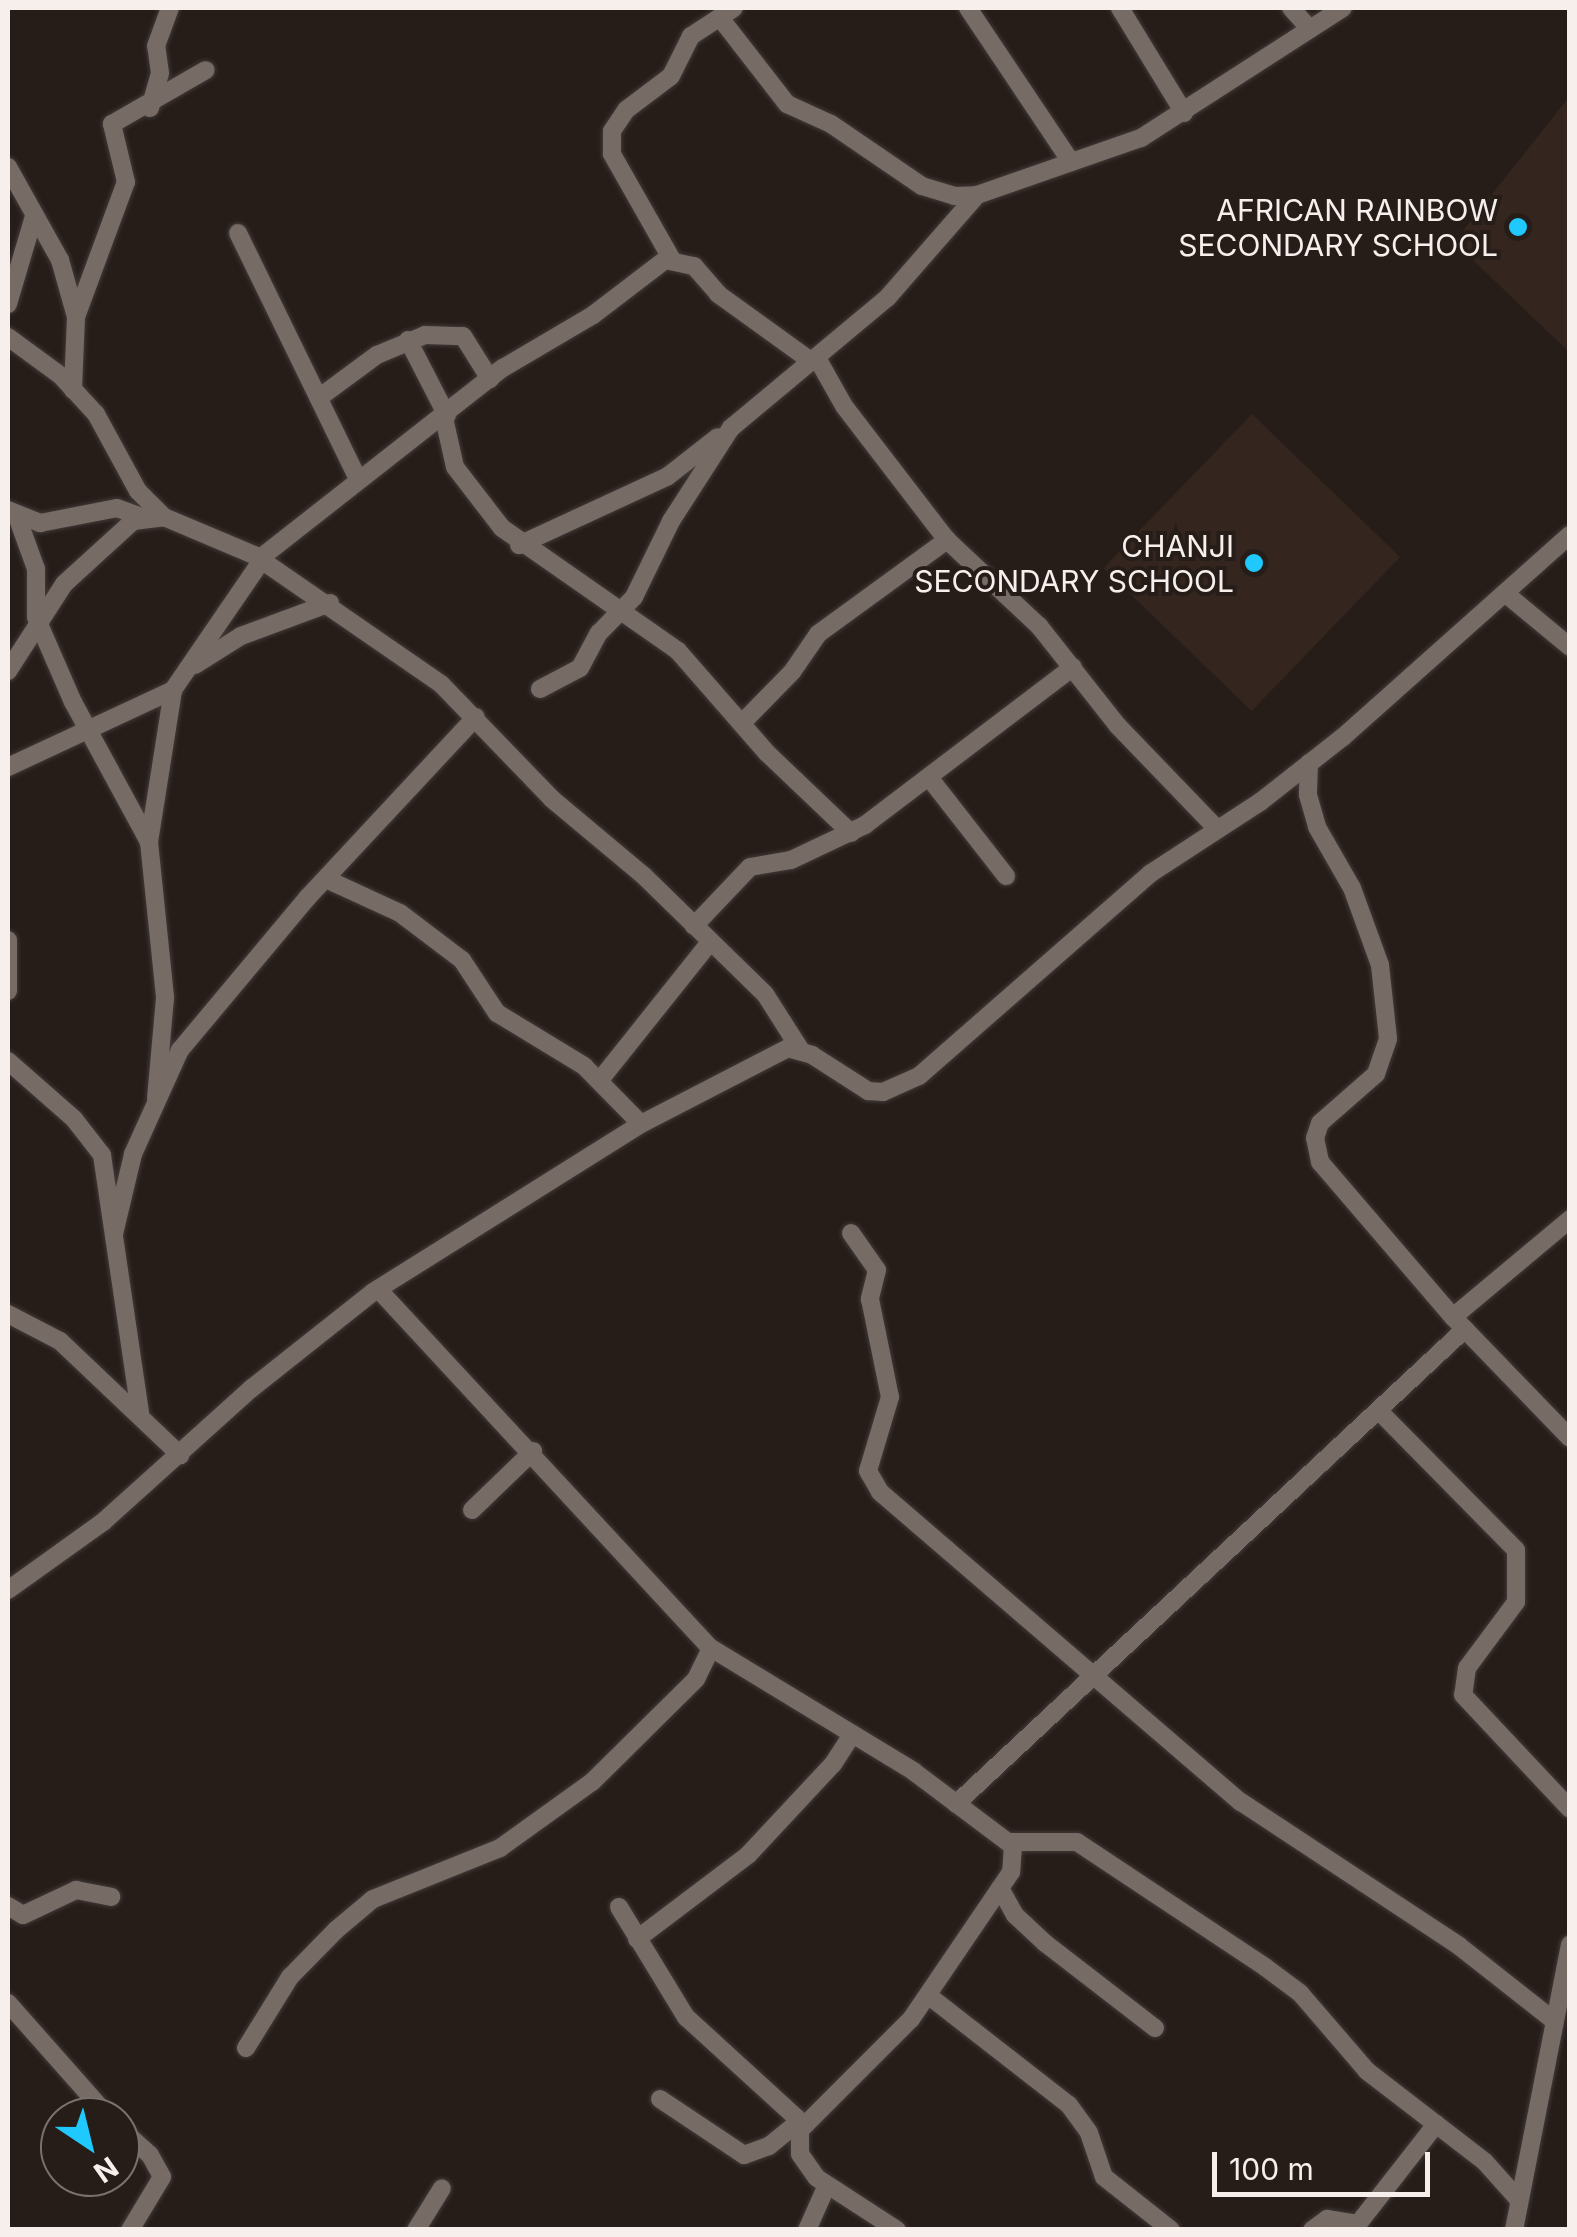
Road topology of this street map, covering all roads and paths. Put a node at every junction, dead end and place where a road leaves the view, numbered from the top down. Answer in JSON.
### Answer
{"nodes":[{"id":1,"x":170,"y":8,"type":"edge"},
{"id":2,"x":968,"y":8,"type":"edge"},
{"id":3,"x":1120,"y":8,"type":"edge"},
{"id":4,"x":1291,"y":8,"type":"edge"},
{"id":5,"x":1343,"y":8,"type":"edge"},
{"id":6,"x":728,"y":13,"type":"edge"},
{"id":7,"x":1310,"y":29,"type":"junction"},
{"id":8,"x":206,"y":70,"type":"dead end"},
{"id":9,"x":150,"y":108,"type":"junction"},
{"id":10,"x":1184,"y":114,"type":"junction"},
{"id":11,"x":1069,"y":159,"type":"junction"},
{"id":12,"x":8,"y":167,"type":"edge"},
{"id":13,"x":12,"y":190,"type":"edge"},
{"id":14,"x":977,"y":195,"type":"junction"},
{"id":15,"x":34,"y":216,"type":"junction"},
{"id":16,"x":238,"y":233,"type":"dead end"},
{"id":17,"x":670,"y":258,"type":"junction"},
{"id":18,"x":8,"y":304,"type":"edge"},
{"id":19,"x":76,"y":317,"type":"junction"},
{"id":20,"x":8,"y":337,"type":"edge"},
{"id":21,"x":408,"y":340,"type":"junction"},
{"id":22,"x":814,"y":360,"type":"junction"},
{"id":23,"x":490,"y":379,"type":"junction"},
{"id":24,"x":74,"y":390,"type":"junction"},
{"id":25,"x":320,"y":398,"type":"junction"},
{"id":26,"x":446,"y":417,"type":"junction"},
{"id":27,"x":730,"y":428,"type":"junction"},
{"id":28,"x":358,"y":479,"type":"junction"},
{"id":29,"x":164,"y":517,"type":"junction"},
{"id":30,"x":144,"y":518,"type":"junction"},
{"id":31,"x":14,"y":520,"type":"edge"},
{"id":32,"x":1570,"y":535,"type":"edge"},
{"id":33,"x":947,"y":540,"type":"junction"},
{"id":34,"x":520,"y":544,"type":"junction"},
{"id":35,"x":261,"y":560,"type":"junction"},
{"id":36,"x":1506,"y":594,"type":"junction"},
{"id":37,"x":330,"y":604,"type":"junction"},
{"id":38,"x":621,"y":610,"type":"junction"},
{"id":39,"x":36,"y":617,"type":"junction"},
{"id":40,"x":1570,"y":646,"type":"edge"},
{"id":41,"x":195,"y":666,"type":"junction"},
{"id":42,"x":1073,"y":666,"type":"junction"},
{"id":43,"x":8,"y":671,"type":"edge"},
{"id":44,"x":540,"y":689,"type":"dead end"},
{"id":45,"x":173,"y":690,"type":"junction"},
{"id":46,"x":476,"y":717,"type":"junction"},
{"id":47,"x":742,"y":723,"type":"junction"},
{"id":48,"x":90,"y":734,"type":"junction"},
{"id":49,"x":1309,"y":763,"type":"junction"},
{"id":50,"x":8,"y":767,"type":"edge"},
{"id":51,"x":931,"y":780,"type":"junction"},
{"id":52,"x":1216,"y":829,"type":"junction"},
{"id":53,"x":851,"y":833,"type":"junction"},
{"id":54,"x":149,"y":842,"type":"junction"},
{"id":55,"x":1006,"y":876,"type":"dead end"},
{"id":56,"x":326,"y":879,"type":"junction"},
{"id":57,"x":694,"y":926,"type":"junction"},
{"id":58,"x":8,"y":940,"type":"edge"},
{"id":59,"x":710,"y":942,"type":"junction"},
{"id":60,"x":8,"y":991,"type":"edge"},
{"id":61,"x":800,"y":1049,"type":"junction"},
{"id":62,"x":8,"y":1061,"type":"edge"},
{"id":63,"x":600,"y":1080,"type":"junction"},
{"id":64,"x":156,"y":1100,"type":"junction"},
{"id":65,"x":641,"y":1124,"type":"junction"},
{"id":66,"x":1570,"y":1219,"type":"edge"},
{"id":67,"x":851,"y":1232,"type":"dead end"},
{"id":68,"x":114,"y":1234,"type":"junction"},
{"id":69,"x":378,"y":1289,"type":"junction"},
{"id":70,"x":8,"y":1314,"type":"edge"},
{"id":71,"x":1459,"y":1323,"type":"junction"},
{"id":72,"x":1379,"y":1411,"type":"junction"},
{"id":73,"x":140,"y":1413,"type":"junction"},
{"id":74,"x":1570,"y":1438,"type":"edge"},
{"id":75,"x":533,"y":1451,"type":"junction"},
{"id":76,"x":180,"y":1455,"type":"junction"},
{"id":77,"x":472,"y":1510,"type":"dead end"},
{"id":78,"x":8,"y":1590,"type":"edge"},
{"id":79,"x":711,"y":1648,"type":"junction"},
{"id":80,"x":1094,"y":1680,"type":"junction"},
{"id":81,"x":852,"y":1735,"type":"junction"},
{"id":82,"x":956,"y":1804,"type":"junction"},
{"id":83,"x":1570,"y":1809,"type":"edge"},
{"id":84,"x":1010,"y":1842,"type":"junction"},
{"id":85,"x":1000,"y":1888,"type":"junction"},
{"id":86,"x":112,"y":1898,"type":"dead end"},
{"id":87,"x":8,"y":1906,"type":"edge"},
{"id":88,"x":619,"y":1907,"type":"dead end"},
{"id":89,"x":637,"y":1940,"type":"junction"},
{"id":90,"x":1570,"y":1944,"type":"edge"},
{"id":91,"x":929,"y":1996,"type":"junction"},
{"id":92,"x":8,"y":2003,"type":"edge"},
{"id":93,"x":1560,"y":2012,"type":"edge"},
{"id":94,"x":1155,"y":2028,"type":"dead end"},
{"id":95,"x":246,"y":2048,"type":"dead end"},
{"id":96,"x":91,"y":2097,"type":"edge"},
{"id":97,"x":660,"y":2099,"type":"dead end"},
{"id":98,"x":801,"y":2122,"type":"junction"},
{"id":99,"x":1436,"y":2124,"type":"junction"},
{"id":100,"x":140,"y":2146,"type":"edge"},
{"id":101,"x":828,"y":2184,"type":"junction"},
{"id":102,"x":442,"y":2188,"type":"dead end"},
{"id":103,"x":1519,"y":2200,"type":"junction"},
{"id":104,"x":132,"y":2228,"type":"edge"},
{"id":105,"x":416,"y":2230,"type":"edge"},
{"id":106,"x":807,"y":2230,"type":"edge"},
{"id":107,"x":897,"y":2230,"type":"edge"},
{"id":108,"x":1170,"y":2230,"type":"edge"},
{"id":109,"x":1312,"y":2230,"type":"edge"},
{"id":110,"x":1514,"y":2230,"type":"edge"}],
"edges":[{"from":1,"to":9,"type":"street"},
{"from":2,"to":11,"type":"street"},
{"from":3,"to":10,"type":"street"},
{"from":4,"to":7,"type":"street"},
{"from":5,"to":7,"type":"street"},
{"from":6,"to":14,"type":"street"},
{"from":6,"to":17,"type":"street"},
{"from":7,"to":10,"type":"street"},
{"from":8,"to":9,"type":"street"},
{"from":9,"to":19,"type":"street"},
{"from":10,"to":11,"type":"street"},
{"from":11,"to":14,"type":"street"},
{"from":12,"to":13,"type":"street"},
{"from":13,"to":15,"type":"street"},
{"from":14,"to":22,"type":"street"},
{"from":15,"to":18,"type":"street"},
{"from":15,"to":19,"type":"street"},
{"from":16,"to":25,"type":"street"},
{"from":17,"to":22,"type":"street"},
{"from":17,"to":23,"type":"street"},
{"from":19,"to":24,"type":"street"},
{"from":20,"to":24,"type":"street"},
{"from":21,"to":23,"type":"street"},
{"from":21,"to":25,"type":"street"},
{"from":21,"to":26,"type":"street"},
{"from":22,"to":27,"type":"street"},
{"from":22,"to":33,"type":"street"},
{"from":23,"to":26,"type":"street"},
{"from":24,"to":29,"type":"street"},
{"from":25,"to":28,"type":"street"},
{"from":26,"to":28,"type":"street"},
{"from":26,"to":34,"type":"street"},
{"from":27,"to":34,"type":"street"},
{"from":27,"to":38,"type":"street"},
{"from":28,"to":35,"type":"street"},
{"from":29,"to":30,"type":"street"},
{"from":29,"to":35,"type":"street"},
{"from":30,"to":31,"type":"street"},
{"from":30,"to":39,"type":"street"},
{"from":31,"to":39,"type":"street"},
{"from":32,"to":36,"type":"street"},
{"from":33,"to":42,"type":"street"},
{"from":33,"to":47,"type":"street"},
{"from":34,"to":38,"type":"street"},
{"from":35,"to":37,"type":"street"},
{"from":35,"to":41,"type":"street"},
{"from":36,"to":40,"type":"street"},
{"from":36,"to":49,"type":"street"},
{"from":37,"to":41,"type":"street"},
{"from":37,"to":46,"type":"street"},
{"from":38,"to":44,"type":"street"},
{"from":38,"to":47,"type":"street"},
{"from":39,"to":43,"type":"street"},
{"from":39,"to":48,"type":"street"},
{"from":41,"to":45,"type":"street"},
{"from":42,"to":51,"type":"street"},
{"from":42,"to":52,"type":"street"},
{"from":45,"to":48,"type":"street"},
{"from":45,"to":54,"type":"street"},
{"from":46,"to":56,"type":"street"},
{"from":46,"to":57,"type":"street"},
{"from":47,"to":53,"type":"street"},
{"from":48,"to":50,"type":"street"},
{"from":48,"to":54,"type":"street"},
{"from":49,"to":52,"type":"street"},
{"from":49,"to":71,"type":"street"},
{"from":51,"to":53,"type":"street"},
{"from":51,"to":55,"type":"street"},
{"from":52,"to":61,"type":"street"},
{"from":53,"to":57,"type":"street"},
{"from":54,"to":64,"type":"street"},
{"from":56,"to":63,"type":"street"},
{"from":56,"to":64,"type":"street"},
{"from":57,"to":59,"type":"street"},
{"from":58,"to":60,"type":"street"},
{"from":59,"to":61,"type":"street"},
{"from":59,"to":63,"type":"street"},
{"from":61,"to":65,"type":"street"},
{"from":62,"to":68,"type":"street"},
{"from":63,"to":65,"type":"street"},
{"from":64,"to":68,"type":"street"},
{"from":65,"to":69,"type":"street"},
{"from":66,"to":71,"type":"street"},
{"from":67,"to":80,"type":"street"},
{"from":68,"to":73,"type":"street"},
{"from":69,"to":75,"type":"street"},
{"from":69,"to":76,"type":"street"},
{"from":70,"to":73,"type":"street"},
{"from":71,"to":72,"type":"street"},
{"from":71,"to":74,"type":"street"},
{"from":72,"to":80,"type":"street"},
{"from":72,"to":83,"type":"street"},
{"from":73,"to":76,"type":"street"},
{"from":75,"to":77,"type":"street"},
{"from":75,"to":79,"type":"street"},
{"from":76,"to":78,"type":"street"},
{"from":79,"to":81,"type":"street"},
{"from":79,"to":95,"type":"street"},
{"from":80,"to":82,"type":"street"},
{"from":80,"to":93,"type":"street"},
{"from":81,"to":82,"type":"street"},
{"from":81,"to":89,"type":"street"},
{"from":82,"to":84,"type":"street"},
{"from":84,"to":85,"type":"street"},
{"from":84,"to":99,"type":"street"},
{"from":85,"to":91,"type":"street"},
{"from":85,"to":94,"type":"street"},
{"from":86,"to":87,"type":"street"},
{"from":88,"to":89,"type":"street"},
{"from":89,"to":98,"type":"street"},
{"from":90,"to":93,"type":"street"},
{"from":91,"to":98,"type":"street"},
{"from":91,"to":108,"type":"street"},
{"from":92,"to":96,"type":"street"},
{"from":93,"to":103,"type":"street"},
{"from":97,"to":98,"type":"street"},
{"from":98,"to":101,"type":"street"},
{"from":99,"to":103,"type":"street"},
{"from":99,"to":109,"type":"street"},
{"from":100,"to":104,"type":"street"},
{"from":101,"to":106,"type":"street"},
{"from":101,"to":107,"type":"street"},
{"from":102,"to":105,"type":"street"},
{"from":103,"to":110,"type":"street"}]}
